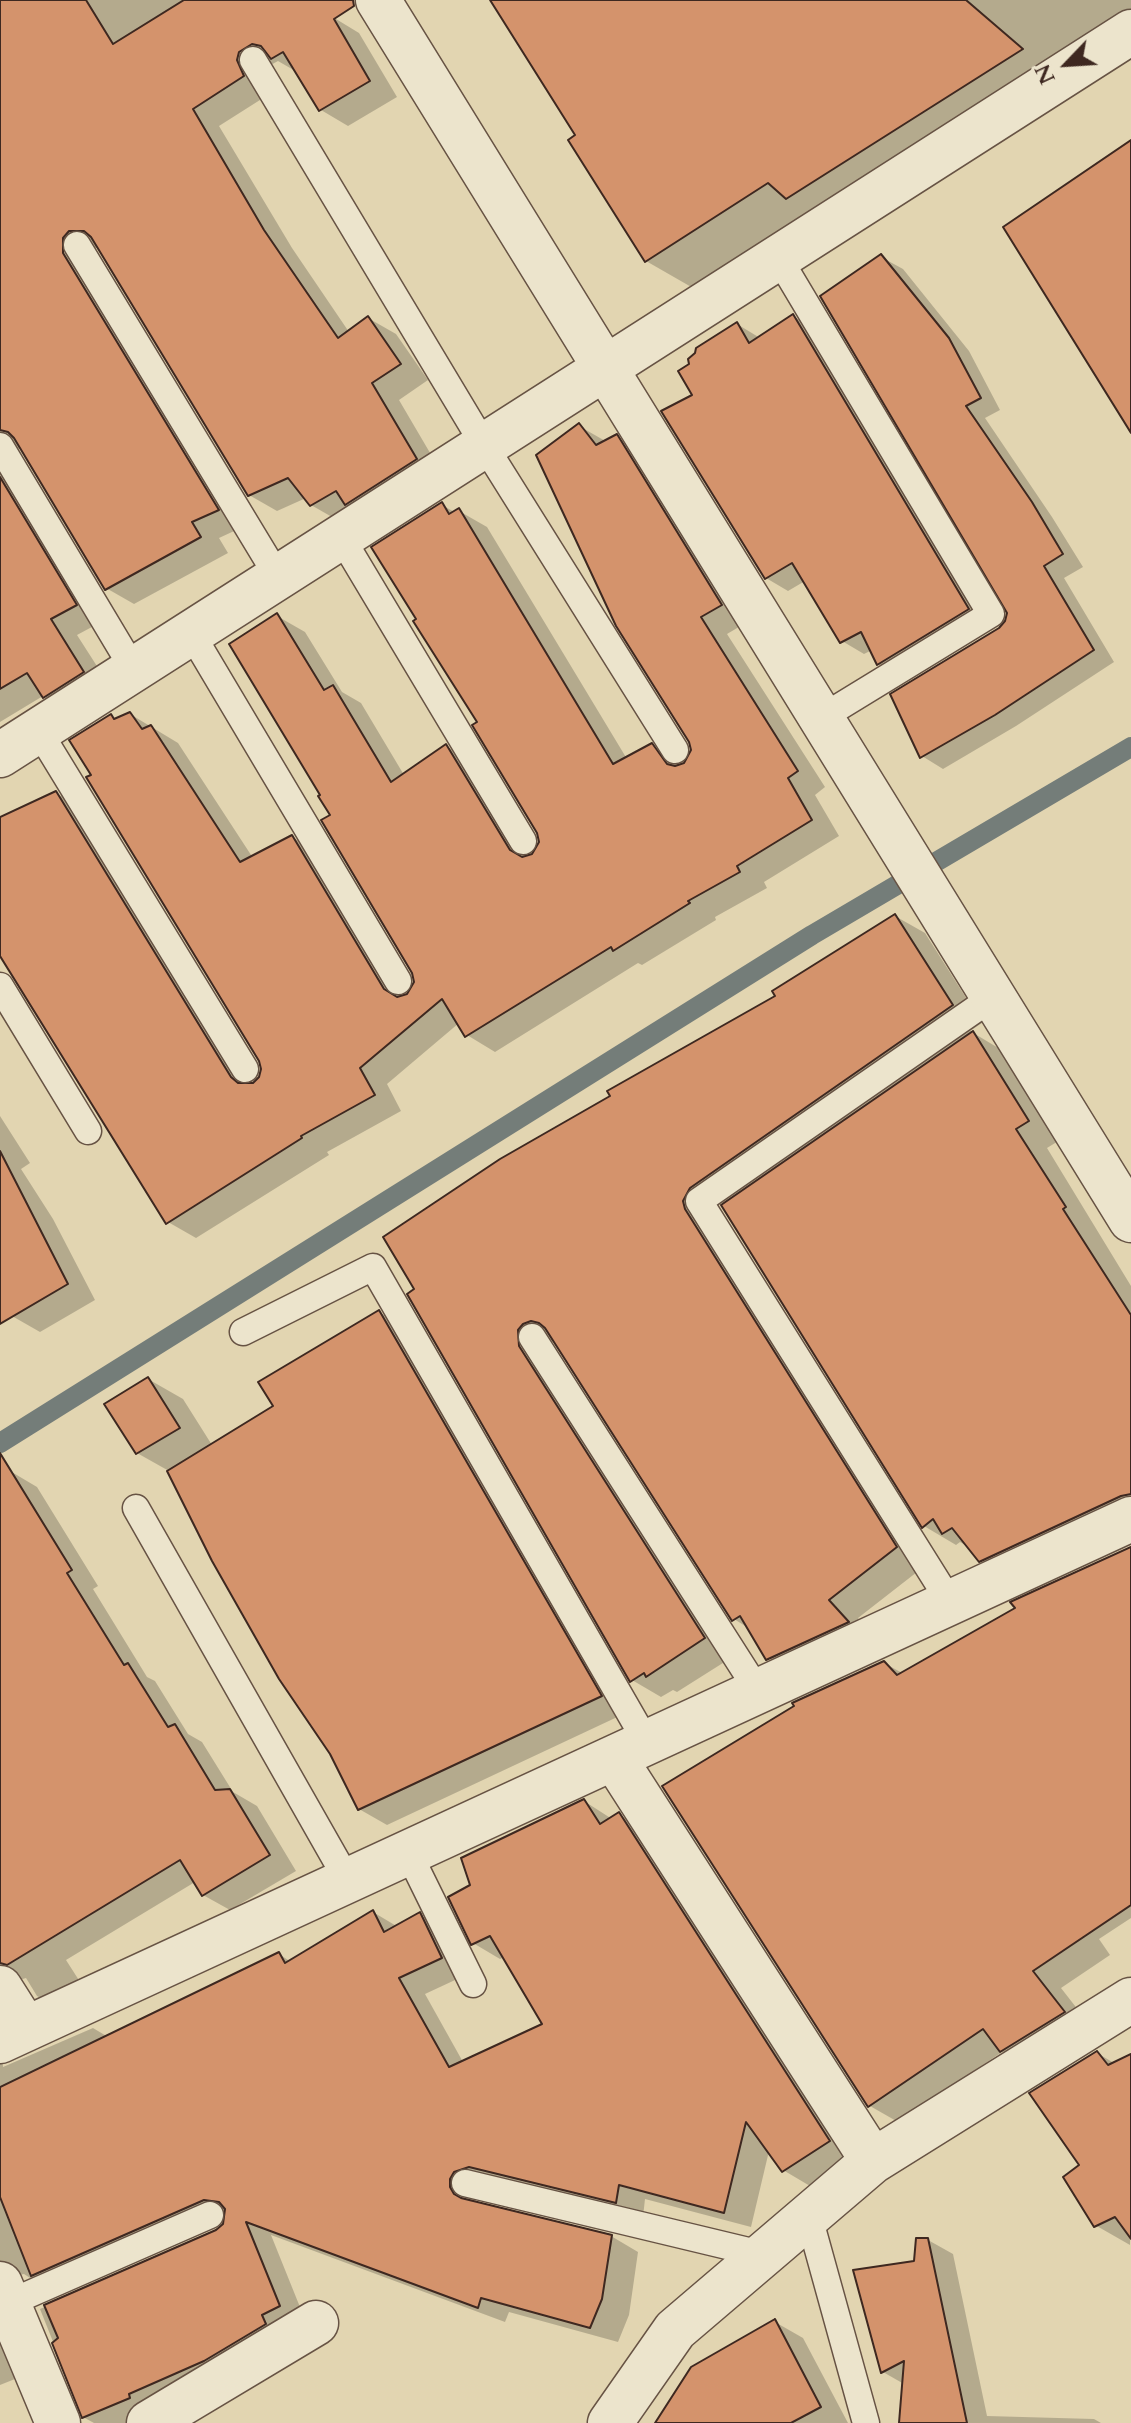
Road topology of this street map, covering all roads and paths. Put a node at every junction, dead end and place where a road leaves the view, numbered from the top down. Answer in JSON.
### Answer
{"nodes":[{"id":1,"x":378,"y":0,"type":"edge"},
{"id":2,"x":1131,"y":32,"type":"edge"},
{"id":3,"x":253,"y":60,"type":"dead end"},
{"id":4,"x":77,"y":245,"type":"dead end"},
{"id":5,"x":778,"y":257,"type":"junction"},
{"id":6,"x":605,"y":368,"type":"junction"},
{"id":7,"x":484,"y":445,"type":"junction"},
{"id":8,"x":0,"y":446,"type":"edge"},
{"id":9,"x":341,"y":537,"type":"junction"},
{"id":10,"x":278,"y":577,"type":"junction"},
{"id":11,"x":191,"y":633,"type":"junction"},
{"id":12,"x":134,"y":670,"type":"junction"},
{"id":13,"x":821,"y":718,"type":"junction"},
{"id":14,"x":38,"y":730,"type":"junction"},
{"id":15,"x":675,"y":750,"type":"dead end"},
{"id":16,"x":0,"y":755,"type":"edge"},
{"id":17,"x":523,"y":841,"type":"dead end"},
{"id":18,"x":398,"y":981,"type":"dead end"},
{"id":19,"x":0,"y":986,"type":"edge"},
{"id":20,"x":993,"y":997,"type":"junction"},
{"id":21,"x":245,"y":1069,"type":"dead end"},
{"id":22,"x":88,"y":1131,"type":"dead end"},
{"id":23,"x":1131,"y":1220,"type":"edge"},
{"id":24,"x":243,"y":1332,"type":"dead end"},
{"id":25,"x":532,"y":1337,"type":"dead end"},
{"id":26,"x":136,"y":1508,"type":"dead end"},
{"id":27,"x":1131,"y":1519,"type":"edge"},
{"id":28,"x":950,"y":1602,"type":"junction"},
{"id":29,"x":758,"y":1691,"type":"junction"},
{"id":30,"x":630,"y":1750,"type":"junction"},
{"id":31,"x":408,"y":1852,"type":"junction"},
{"id":32,"x":348,"y":1881,"type":"junction"},
{"id":33,"x":473,"y":1984,"type":"dead end"},
{"id":34,"x":0,"y":1988,"type":"edge"},
{"id":35,"x":1131,"y":2000,"type":"edge"},
{"id":36,"x":13,"y":2035,"type":"edge"},
{"id":37,"x":873,"y":2161,"type":"junction"},
{"id":38,"x":465,"y":2183,"type":"dead end"},
{"id":39,"x":210,"y":2215,"type":"dead end"},
{"id":40,"x":809,"y":2217,"type":"junction"},
{"id":41,"x":765,"y":2255,"type":"junction"},
{"id":42,"x":4,"y":2294,"type":"edge"},
{"id":43,"x":316,"y":2323,"type":"dead end"},
{"id":44,"x":58,"y":2423,"type":"edge"},
{"id":45,"x":149,"y":2423,"type":"edge"},
{"id":46,"x":610,"y":2423,"type":"edge"},
{"id":47,"x":866,"y":2423,"type":"edge"}],
"edges":[{"from":1,"to":6,"type":"street"},
{"from":2,"to":5,"type":"street"},
{"from":3,"to":7,"type":"lane"},
{"from":4,"to":10,"type":"lane"},
{"from":5,"to":6,"type":"street"},
{"from":5,"to":13,"type":"lane"},
{"from":6,"to":7,"type":"street"},
{"from":6,"to":13,"type":"street"},
{"from":7,"to":9,"type":"street"},
{"from":7,"to":15,"type":"lane"},
{"from":8,"to":12,"type":"lane"},
{"from":9,"to":10,"type":"street"},
{"from":9,"to":17,"type":"lane"},
{"from":10,"to":11,"type":"street"},
{"from":11,"to":12,"type":"street"},
{"from":11,"to":18,"type":"lane"},
{"from":12,"to":14,"type":"street"},
{"from":13,"to":20,"type":"street"},
{"from":14,"to":16,"type":"street"},
{"from":14,"to":21,"type":"lane"},
{"from":19,"to":22,"type":"lane"},
{"from":20,"to":23,"type":"street"},
{"from":20,"to":28,"type":"lane"},
{"from":24,"to":30,"type":"lane"},
{"from":25,"to":29,"type":"lane"},
{"from":26,"to":32,"type":"lane"},
{"from":27,"to":28,"type":"street"},
{"from":28,"to":29,"type":"street"},
{"from":29,"to":30,"type":"street"},
{"from":30,"to":31,"type":"street"},
{"from":30,"to":37,"type":"street"},
{"from":31,"to":32,"type":"street"},
{"from":31,"to":33,"type":"lane"},
{"from":32,"to":36,"type":"street"},
{"from":34,"to":36,"type":"street"},
{"from":35,"to":37,"type":"street"},
{"from":37,"to":40,"type":"street"},
{"from":38,"to":41,"type":"lane"},
{"from":39,"to":42,"type":"lane"},
{"from":40,"to":41,"type":"street"},
{"from":40,"to":47,"type":"lane"},
{"from":41,"to":46,"type":"street"},
{"from":42,"to":44,"type":"street"},
{"from":43,"to":45,"type":"street"}]}
